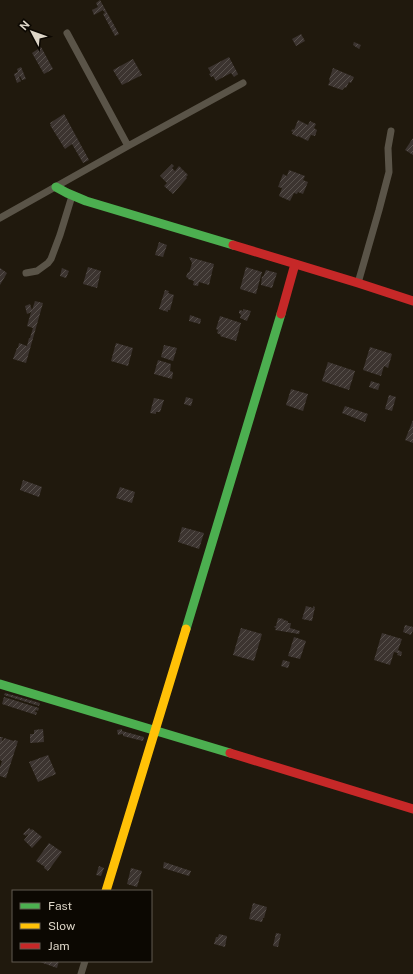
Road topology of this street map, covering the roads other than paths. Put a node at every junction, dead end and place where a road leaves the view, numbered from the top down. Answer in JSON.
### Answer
{"nodes":[{"id":1,"x":67,"y":33,"type":"dead end"},
{"id":2,"x":243,"y":83,"type":"dead end"},
{"id":3,"x":391,"y":132,"type":"dead end"},
{"id":4,"x":128,"y":146,"type":"junction"},
{"id":5,"x":56,"y":187,"type":"junction"},
{"id":6,"x":72,"y":196,"type":"junction"},
{"id":7,"x":0,"y":218,"type":"edge"},
{"id":8,"x":295,"y":264,"type":"junction"},
{"id":9,"x":26,"y":273,"type":"dead end"},
{"id":10,"x":358,"y":283,"type":"junction"},
{"id":11,"x":413,"y":301,"type":"edge"},
{"id":12,"x":0,"y":684,"type":"edge"},
{"id":13,"x":155,"y":730,"type":"junction"},
{"id":14,"x":413,"y":809,"type":"edge"},
{"id":15,"x":106,"y":890,"type":"edge"},
{"id":16,"x":85,"y":962,"type":"edge"},
{"id":17,"x":81,"y":974,"type":"edge"}],
"edges":[{"from":1,"to":4,"type":"street"},
{"from":2,"to":4,"type":"street"},
{"from":3,"to":10,"type":"street"},
{"from":4,"to":5,"type":"street"},
{"from":5,"to":6,"type":"street"},
{"from":5,"to":7,"type":"street"},
{"from":6,"to":8,"type":"street"},
{"from":6,"to":9,"type":"street"},
{"from":8,"to":10,"type":"street"},
{"from":8,"to":13,"type":"street"},
{"from":10,"to":11,"type":"street"},
{"from":12,"to":13,"type":"street"},
{"from":13,"to":14,"type":"street"},
{"from":13,"to":15,"type":"street"},
{"from":16,"to":17,"type":"street"}]}
